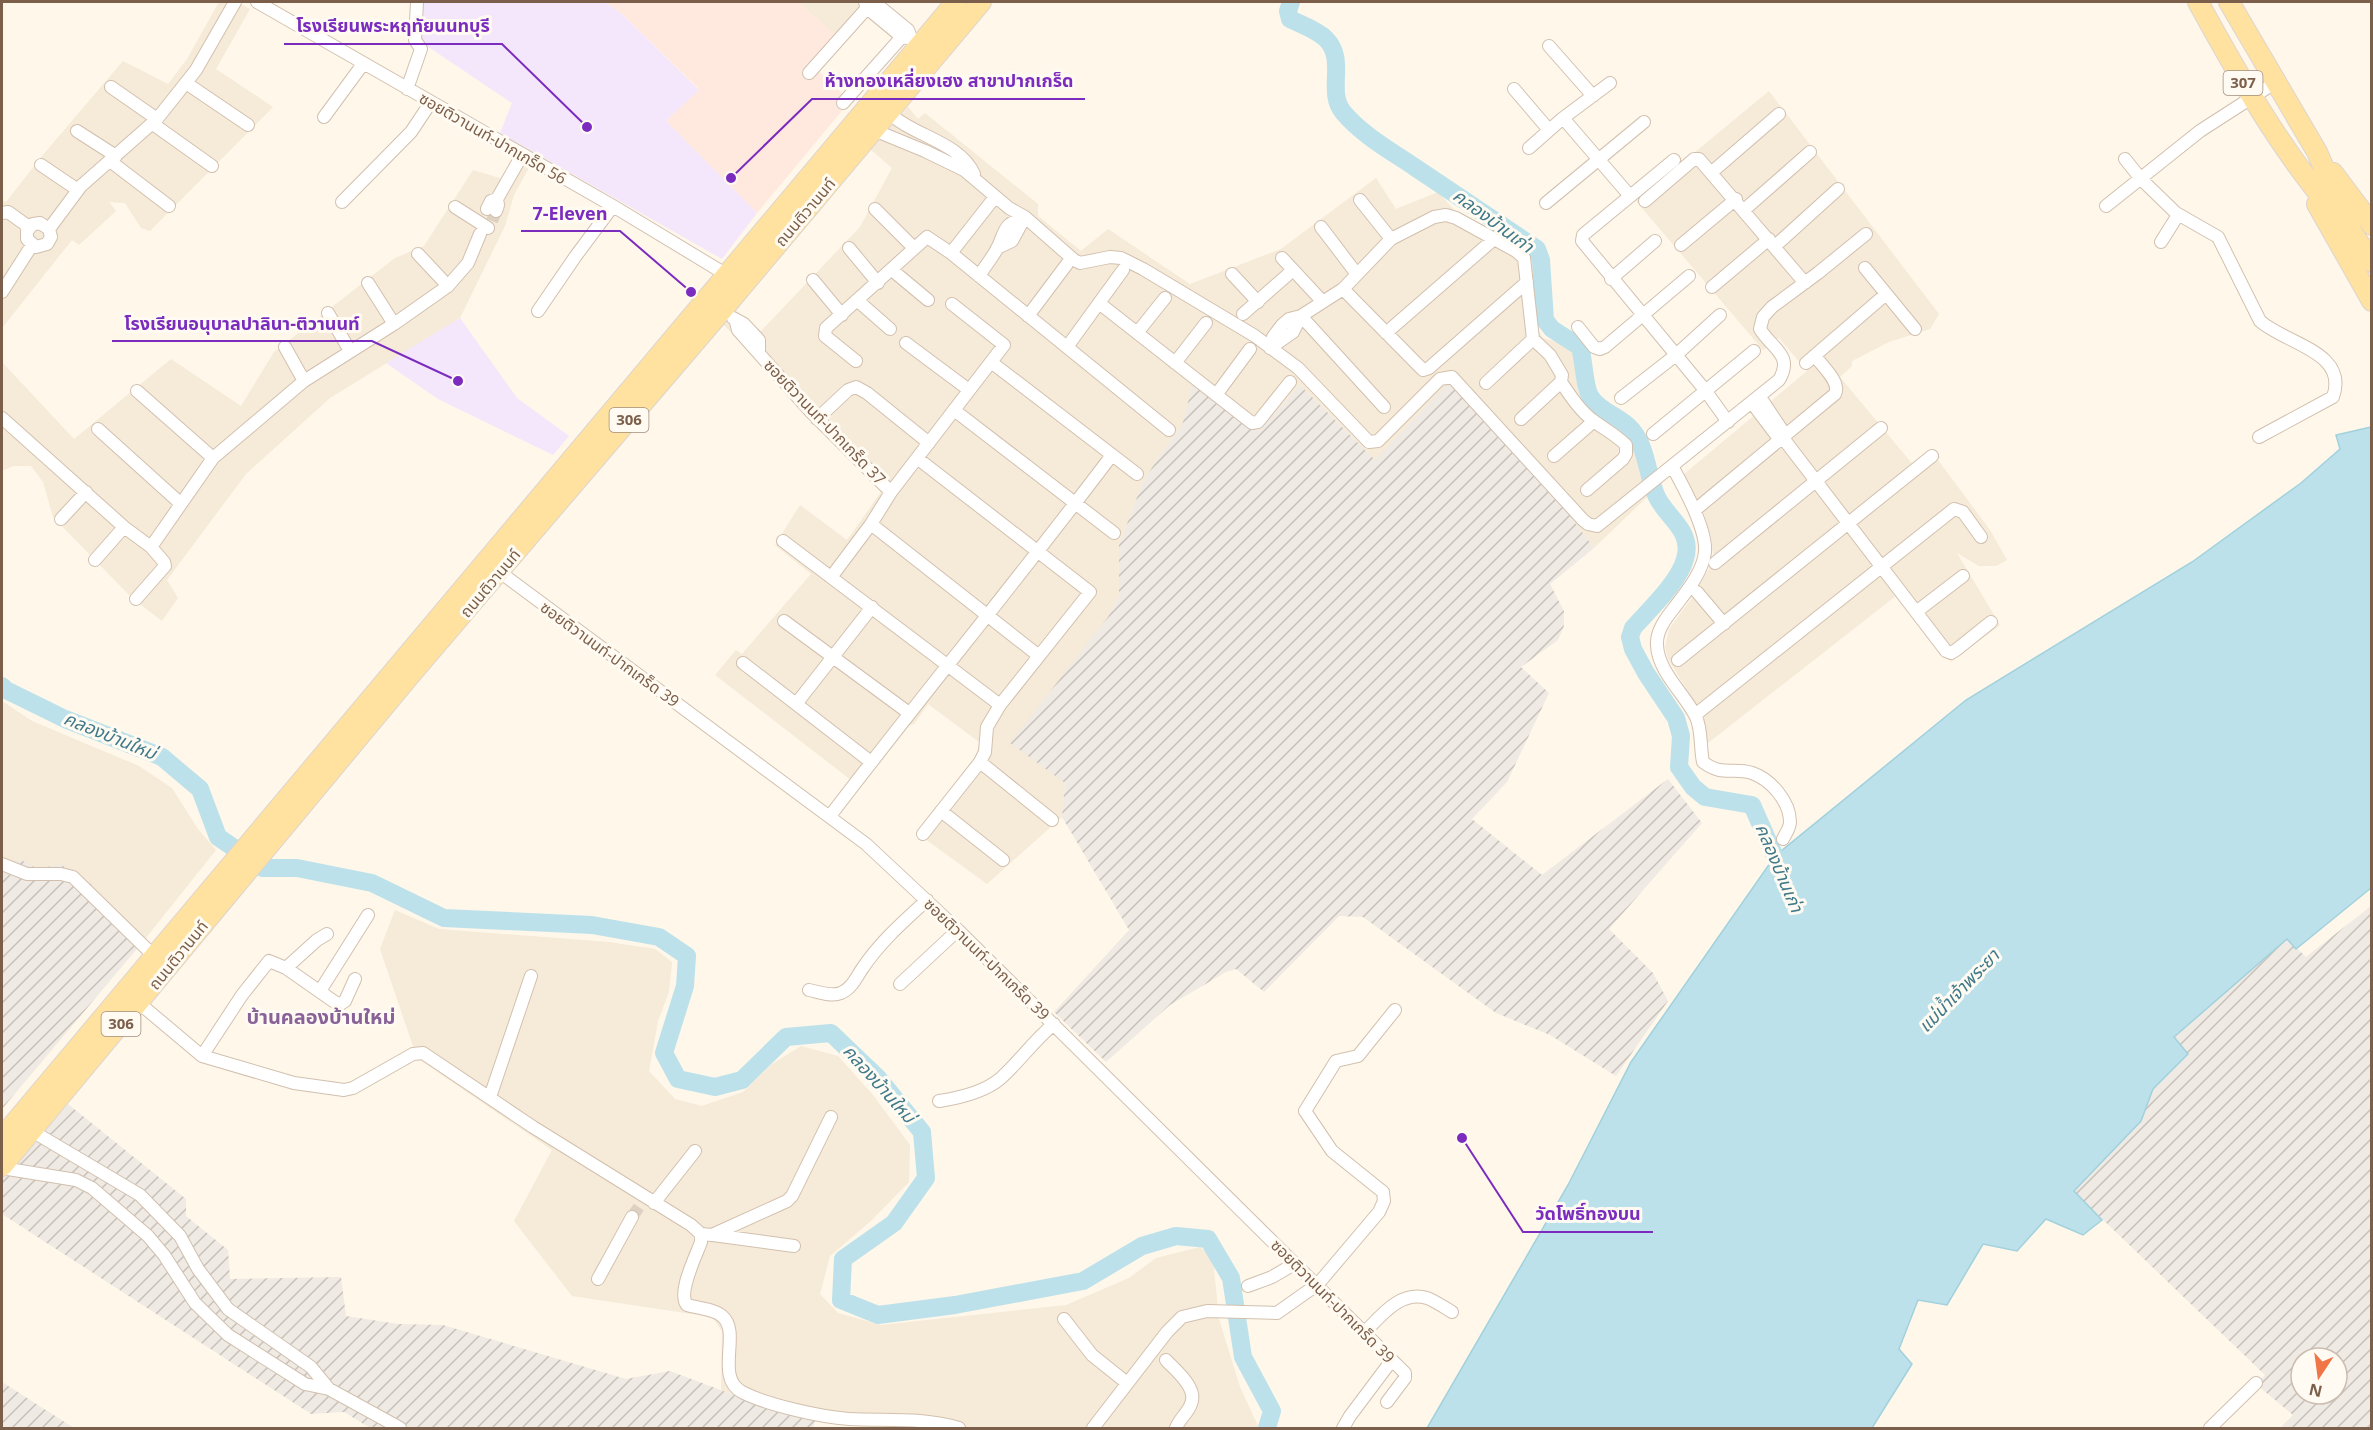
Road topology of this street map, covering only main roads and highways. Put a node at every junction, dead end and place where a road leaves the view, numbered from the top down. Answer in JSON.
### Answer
{"nodes":[{"id":1,"x":956,"y":2,"type":"edge"},
{"id":2,"x":981,"y":2,"type":"edge"},
{"id":3,"x":2198,"y":2,"type":"edge"},
{"id":4,"x":2229,"y":2,"type":"edge"},
{"id":5,"x":2317,"y":152,"type":"junction"},
{"id":6,"x":2296,"y":161,"type":"junction"},
{"id":7,"x":2372,"y":225,"type":"edge"},
{"id":8,"x":2352,"y":233,"type":"junction"},
{"id":9,"x":2372,"y":262,"type":"edge"},
{"id":10,"x":2372,"y":302,"type":"edge"},
{"id":11,"x":492,"y":567,"type":"junction"},
{"id":12,"x":232,"y":877,"type":"junction"},
{"id":13,"x":2,"y":1138,"type":"edge"},
{"id":14,"x":2,"y":1167,"type":"edge"}],
"edges":[{"from":1,"to":11,"type":"main road","name":"ถนนติวานนท์","number":"306"},
{"from":2,"to":11,"type":"main road","name":"ถนนติวานนท์","number":"306"},
{"from":3,"to":6,"type":"main road","number":"307"},
{"from":4,"to":5,"type":"main road","number":"307"},
{"from":5,"to":7,"type":"main road"},
{"from":5,"to":8,"type":"main road","number":"307"},
{"from":6,"to":8,"type":"main road","number":"307"},
{"from":6,"to":10,"type":"main road"},
{"from":8,"to":9,"type":"main road","number":"307"},
{"from":11,"to":12,"type":"main road","name":"ถนนติวานนท์","number":"306"},
{"from":12,"to":13,"type":"main road","name":"ถนนติวานนท์","number":"306"},
{"from":12,"to":14,"type":"main road","name":"ถนนติวานนท์","number":"306"}]}
